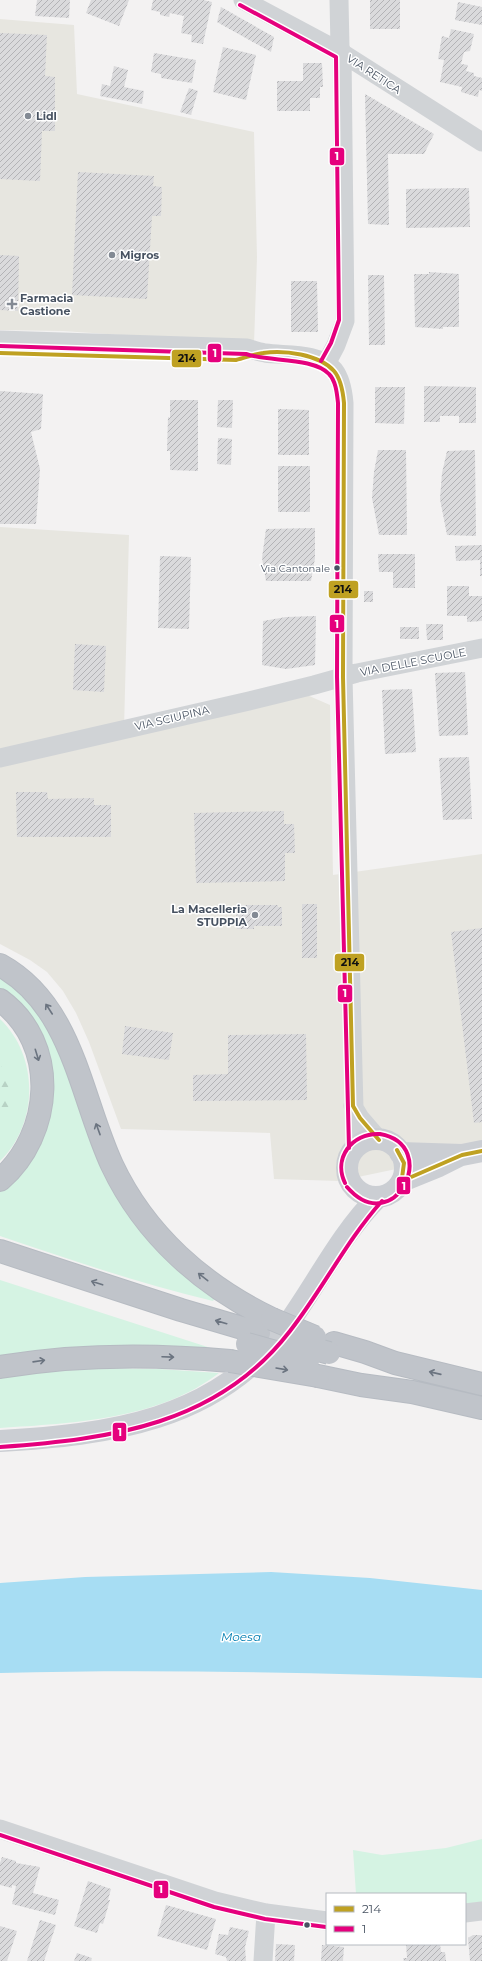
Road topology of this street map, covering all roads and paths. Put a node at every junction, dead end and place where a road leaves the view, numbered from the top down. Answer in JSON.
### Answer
{"nodes":[{"id":1,"x":243,"y":0,"type":"edge"},
{"id":2,"x":338,"y":0,"type":"edge"},
{"id":3,"x":342,"y":53,"type":"junction"},
{"id":4,"x":482,"y":142,"type":"edge"},
{"id":5,"x":0,"y":340,"type":"edge"},
{"id":6,"x":0,"y":353,"type":"edge"},
{"id":7,"x":264,"y":353,"type":"junction"},
{"id":8,"x":326,"y":364,"type":"junction"},
{"id":9,"x":482,"y":648,"type":"edge"},
{"id":10,"x":343,"y":677,"type":"junction"},
{"id":11,"x":0,"y":758,"type":"edge"},
{"id":12,"x":0,"y":964,"type":"edge"},
{"id":13,"x":0,"y":1000,"type":"edge"},
{"id":14,"x":353,"y":1106,"type":"junction"},
{"id":15,"x":379,"y":1140,"type":"junction"},
{"id":16,"x":355,"y":1148,"type":"junction"},
{"id":17,"x":400,"y":1153,"type":"junction"},
{"id":18,"x":472,"y":1153,"type":"edge"},
{"id":19,"x":0,"y":1180,"type":"edge"},
{"id":20,"x":402,"y":1181,"type":"junction"},
{"id":21,"x":354,"y":1187,"type":"junction"},
{"id":22,"x":378,"y":1197,"type":"junction"},
{"id":23,"x":338,"y":1246,"type":"junction"},
{"id":24,"x":0,"y":1251,"type":"edge"},
{"id":25,"x":0,"y":1266,"type":"edge"},
{"id":26,"x":259,"y":1332,"type":"junction"},
{"id":27,"x":326,"y":1359,"type":"junction"},
{"id":28,"x":0,"y":1367,"type":"edge"},
{"id":29,"x":482,"y":1384,"type":"edge"},
{"id":30,"x":482,"y":1408,"type":"edge"},
{"id":31,"x":0,"y":1441,"type":"edge"},
{"id":32,"x":0,"y":1829,"type":"edge"},
{"id":33,"x":482,"y":1911,"type":"edge"},
{"id":34,"x":266,"y":1913,"type":"junction"},
{"id":35,"x":466,"y":1913,"type":"edge"},
{"id":36,"x":326,"y":1921,"type":"edge"},
{"id":37,"x":263,"y":1961,"type":"edge"}],
"edges":[{"from":1,"to":3,"type":"street","name":"VIA RETICA"},
{"from":2,"to":3,"type":"street"},
{"from":3,"to":4,"type":"street","name":"VIA RETICA"},
{"from":3,"to":8,"type":"street"},
{"from":5,"to":7,"type":"street"},
{"from":6,"to":7,"type":"street"},
{"from":7,"to":8,"type":"street"},
{"from":8,"to":10,"type":"street"},
{"from":9,"to":10,"type":"street","name":"VIA DELLE SCUOLE"},
{"from":10,"to":11,"type":"street","name":"VIA SCIUPINA"},
{"from":10,"to":14,"type":"street"},
{"from":26,"to":12,"type":"highway","one_way":true},
{"from":13,"to":19,"type":"highway","one_way":true},
{"from":14,"to":15,"type":"street"},
{"from":14,"to":16,"type":"street"},
{"from":15,"to":16,"type":"main road"},
{"from":15,"to":17,"type":"main road"},
{"from":16,"to":21,"type":"main road"},
{"from":17,"to":18,"type":"main road"},
{"from":17,"to":20,"type":"main road"},
{"from":18,"to":20,"type":"main road"},
{"from":20,"to":22,"type":"main road"},
{"from":21,"to":22,"type":"main road"},
{"from":21,"to":23,"type":"main road"},
{"from":22,"to":23,"type":"main road"},
{"from":23,"to":31,"type":"main road"},
{"from":26,"to":24,"type":"highway","one_way":true},
{"from":25,"to":26,"type":"highway"},
{"from":26,"to":27,"type":"highway","bridge":true},
{"from":26,"to":27,"type":"highway","bridge":true},
{"from":28,"to":27,"type":"highway","one_way":true,"bridge":true},
{"from":29,"to":27,"type":"highway","one_way":true},
{"from":27,"to":30,"type":"highway"},
{"from":32,"to":34,"type":"street"},
{"from":33,"to":35,"type":"street"},
{"from":34,"to":36,"type":"street"},
{"from":34,"to":37,"type":"street"}]}
